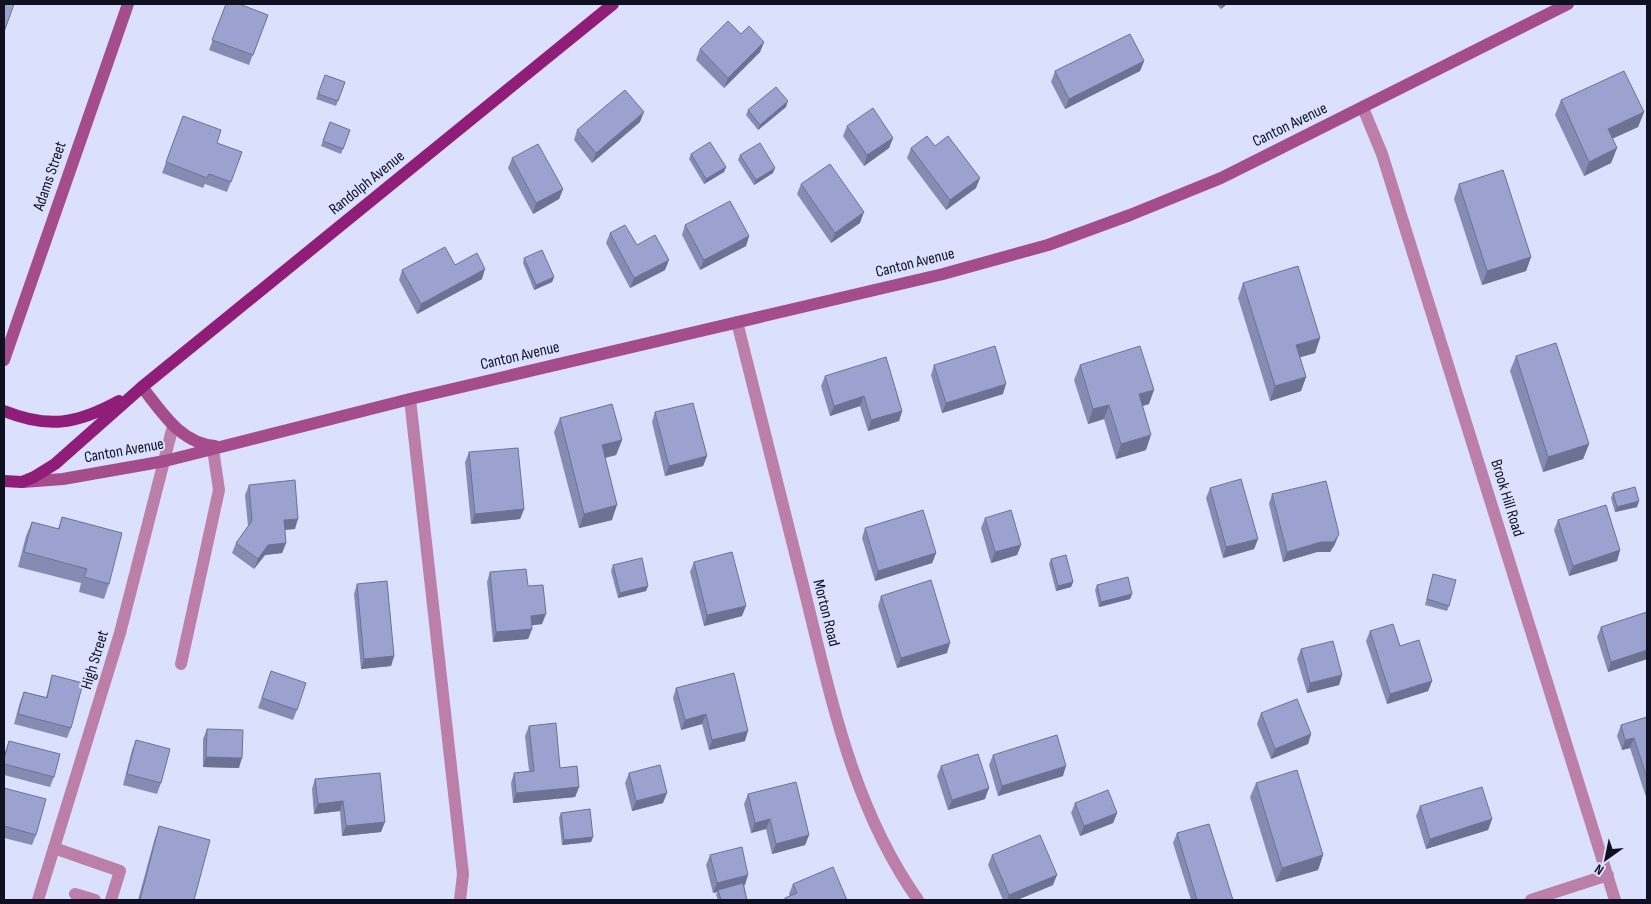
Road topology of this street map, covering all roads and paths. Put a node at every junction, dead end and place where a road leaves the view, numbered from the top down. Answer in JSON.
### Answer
{"nodes":[{"id":1,"x":128,"y":4,"type":"edge"},
{"id":2,"x":613,"y":4,"type":"edge"},
{"id":3,"x":1568,"y":4,"type":"edge"},
{"id":4,"x":1363,"y":108,"type":"junction"},
{"id":5,"x":737,"y":322,"type":"junction"},
{"id":6,"x":4,"y":360,"type":"edge"},
{"id":7,"x":142,"y":386,"type":"junction"},
{"id":8,"x":410,"y":399,"type":"junction"},
{"id":9,"x":4,"y":411,"type":"edge"},
{"id":10,"x":173,"y":426,"type":"junction"},
{"id":11,"x":230,"y":444,"type":"junction"},
{"id":12,"x":213,"y":449,"type":"junction"},
{"id":13,"x":165,"y":461,"type":"junction"},
{"id":14,"x":4,"y":481,"type":"edge"},
{"id":15,"x":22,"y":482,"type":"junction"},
{"id":16,"x":181,"y":664,"type":"dead end"},
{"id":17,"x":54,"y":848,"type":"junction"},
{"id":18,"x":1608,"y":875,"type":"junction"},
{"id":19,"x":75,"y":894,"type":"dead end"},
{"id":20,"x":38,"y":900,"type":"edge"},
{"id":21,"x":95,"y":900,"type":"edge"},
{"id":22,"x":111,"y":900,"type":"edge"},
{"id":23,"x":460,"y":900,"type":"edge"},
{"id":24,"x":918,"y":900,"type":"edge"},
{"id":25,"x":1530,"y":900,"type":"edge"},
{"id":26,"x":1615,"y":900,"type":"edge"}],
"edges":[{"from":1,"to":6,"type":"street","name":"Adams Street"},
{"from":2,"to":7,"type":"main road","name":"Randolph Avenue"},
{"from":3,"to":4,"type":"street","name":"Canton Avenue"},
{"from":4,"to":5,"type":"street","name":"Canton Avenue"},
{"from":4,"to":18,"type":"street","name":"Brook Hill Road"},
{"from":5,"to":8,"type":"street","name":"Canton Avenue"},
{"from":5,"to":24,"type":"street","name":"Morton Road"},
{"from":7,"to":9,"type":"main road","name":"Randolph Avenue"},
{"from":7,"to":10,"type":"street","name":"Canton Avenue"},
{"from":7,"to":15,"type":"main road","name":"Randolph Avenue"},
{"from":8,"to":11,"type":"street","name":"Canton Avenue"},
{"from":8,"to":23,"type":"street"},
{"from":10,"to":11,"type":"street","name":"Canton Avenue"},
{"from":10,"to":13,"type":"street","name":"High Street"},
{"from":11,"to":12,"type":"street","name":"Canton Avenue"},
{"from":12,"to":13,"type":"street","name":"Canton Avenue"},
{"from":12,"to":16,"type":"street"},
{"from":13,"to":15,"type":"street","name":"Canton Avenue"},
{"from":13,"to":17,"type":"street","name":"High Street"},
{"from":14,"to":15,"type":"main road","name":"Randolph Avenue"},
{"from":17,"to":20,"type":"street","name":"High Street"},
{"from":17,"to":22,"type":"street"},
{"from":18,"to":25,"type":"street"},
{"from":18,"to":26,"type":"street","name":"Brook Hill Road"},
{"from":19,"to":21,"type":"street"}]}
